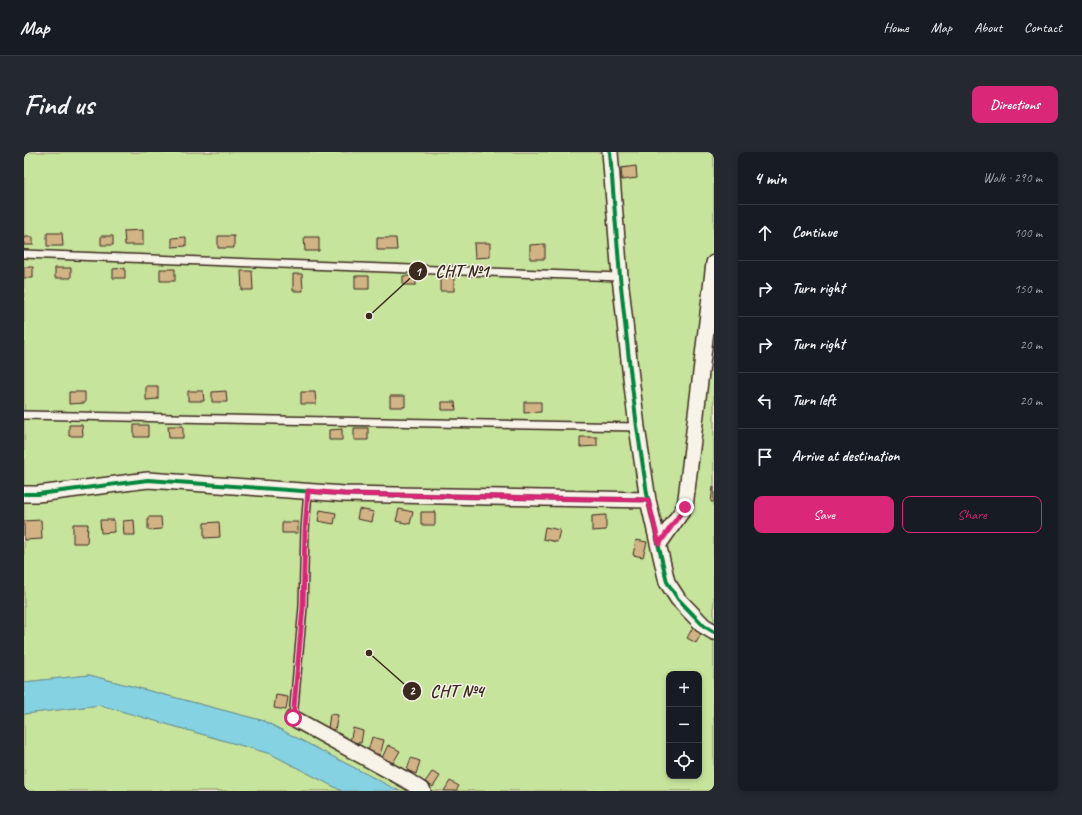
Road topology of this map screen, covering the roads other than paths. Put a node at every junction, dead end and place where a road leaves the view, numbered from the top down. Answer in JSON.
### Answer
{"nodes":[{"id":1,"x":610,"y":152,"type":"edge"},
{"id":2,"x":24,"y":254,"type":"edge"},
{"id":3,"x":714,"y":263,"type":"edge"},
{"id":4,"x":620,"y":277,"type":"junction"},
{"id":5,"x":24,"y":416,"type":"edge"},
{"id":6,"x":637,"y":427,"type":"junction"},
{"id":7,"x":308,"y":491,"type":"junction"},
{"id":8,"x":24,"y":494,"type":"edge"},
{"id":9,"x":648,"y":500,"type":"junction"},
{"id":10,"x":659,"y":544,"type":"junction"},
{"id":11,"x":714,"y":632,"type":"edge"},
{"id":12,"x":293,"y":718,"type":"joint"},
{"id":13,"x":423,"y":791,"type":"edge"}],
"edges":[{"from":1,"to":4,"type":"street"},
{"from":2,"to":4,"type":"lane"},
{"from":3,"to":10,"type":"street"},
{"from":4,"to":6,"type":"street"},
{"from":5,"to":6,"type":"lane"},
{"from":6,"to":9,"type":"street"},
{"from":7,"to":8,"type":"street"},
{"from":7,"to":9,"type":"street"},
{"from":7,"to":12,"type":"lane"},
{"from":9,"to":10,"type":"street"},
{"from":10,"to":11,"type":"street"},
{"from":12,"to":13,"type":"street"}]}
